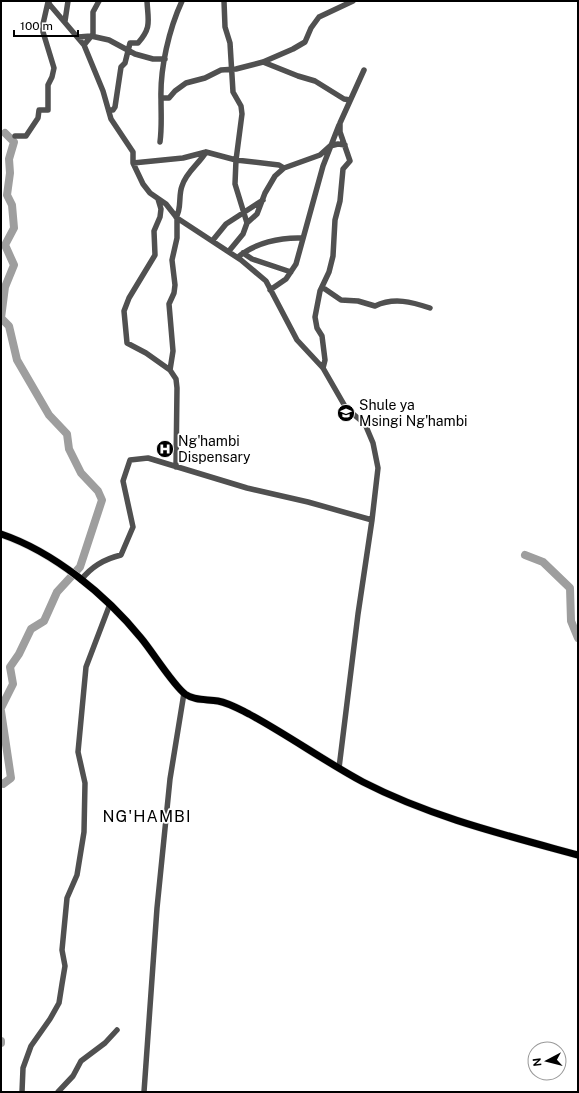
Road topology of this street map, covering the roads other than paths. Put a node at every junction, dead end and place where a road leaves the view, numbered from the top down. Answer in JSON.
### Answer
{"nodes":[{"id":1,"x":48,"y":1,"type":"edge"},
{"id":2,"x":68,"y":1,"type":"edge"},
{"id":3,"x":99,"y":1,"type":"edge"},
{"id":4,"x":147,"y":1,"type":"edge"},
{"id":5,"x":182,"y":1,"type":"edge"},
{"id":6,"x":224,"y":1,"type":"edge"},
{"id":7,"x":353,"y":1,"type":"edge"},
{"id":8,"x":65,"y":21,"type":"junction"},
{"id":9,"x":92,"y":36,"type":"junction"},
{"id":10,"x":78,"y":37,"type":"junction"},
{"id":11,"x":84,"y":45,"type":"junction"},
{"id":12,"x":128,"y":49,"type":"junction"},
{"id":13,"x":165,"y":59,"type":"junction"},
{"id":14,"x":263,"y":62,"type":"junction"},
{"id":15,"x":232,"y":69,"type":"junction"},
{"id":16,"x":364,"y":70,"type":"dead end"},
{"id":17,"x":161,"y":98,"type":"junction"},
{"id":18,"x":350,"y":100,"type":"junction"},
{"id":19,"x":109,"y":110,"type":"junction"},
{"id":20,"x":340,"y":123,"type":"junction"},
{"id":21,"x":15,"y":136,"type":"dead end"},
{"id":22,"x":160,"y":142,"type":"dead end"},
{"id":23,"x":345,"y":145,"type":"junction"},
{"id":24,"x":330,"y":146,"type":"junction"},
{"id":25,"x":206,"y":152,"type":"junction"},
{"id":26,"x":236,"y":160,"type":"junction"},
{"id":27,"x":133,"y":163,"type":"junction"},
{"id":28,"x":284,"y":168,"type":"junction"},
{"id":29,"x":158,"y":199,"type":"junction"},
{"id":30,"x":263,"y":200,"type":"junction"},
{"id":31,"x":243,"y":213,"type":"junction"},
{"id":32,"x":176,"y":217,"type":"junction"},
{"id":33,"x":247,"y":223,"type":"junction"},
{"id":34,"x":303,"y":238,"type":"junction"},
{"id":35,"x":213,"y":240,"type":"junction"},
{"id":36,"x":229,"y":251,"type":"junction"},
{"id":37,"x":243,"y":253,"type":"junction"},
{"id":38,"x":238,"y":257,"type":"junction"},
{"id":39,"x":291,"y":272,"type":"junction"},
{"id":40,"x":322,"y":287,"type":"junction"},
{"id":41,"x":270,"y":290,"type":"junction"},
{"id":42,"x":430,"y":308,"type":"dead end"},
{"id":43,"x":323,"y":368,"type":"junction"},
{"id":44,"x":170,"y":370,"type":"junction"},
{"id":45,"x":176,"y":467,"type":"junction"},
{"id":46,"x":372,"y":520,"type":"junction"},
{"id":47,"x":1,"y":534,"type":"edge"},
{"id":48,"x":78,"y":578,"type":"junction"},
{"id":49,"x":110,"y":604,"type":"junction"},
{"id":50,"x":184,"y":693,"type":"junction"},
{"id":51,"x":339,"y":768,"type":"junction"},
{"id":52,"x":578,"y":855,"type":"edge"},
{"id":53,"x":117,"y":1030,"type":"dead end"},
{"id":54,"x":64,"y":1086,"type":"junction"},
{"id":55,"x":22,"y":1092,"type":"edge"},
{"id":56,"x":58,"y":1092,"type":"edge"},
{"id":57,"x":66,"y":1092,"type":"edge"},
{"id":58,"x":144,"y":1092,"type":"edge"}],
"edges":[{"from":1,"to":8,"type":"street"},
{"from":1,"to":21,"type":"street"},
{"from":2,"to":8,"type":"street"},
{"from":3,"to":9,"type":"street"},
{"from":4,"to":12,"type":"street"},
{"from":5,"to":13,"type":"street"},
{"from":6,"to":15,"type":"street"},
{"from":7,"to":14,"type":"street"},
{"from":8,"to":10,"type":"street"},
{"from":9,"to":10,"type":"street"},
{"from":9,"to":11,"type":"street"},
{"from":9,"to":12,"type":"street"},
{"from":10,"to":11,"type":"street"},
{"from":11,"to":19,"type":"street"},
{"from":12,"to":13,"type":"street"},
{"from":12,"to":19,"type":"street"},
{"from":13,"to":17,"type":"street"},
{"from":14,"to":15,"type":"street"},
{"from":14,"to":18,"type":"street"},
{"from":15,"to":17,"type":"street"},
{"from":15,"to":26,"type":"street"},
{"from":16,"to":18,"type":"street"},
{"from":17,"to":22,"type":"street"},
{"from":18,"to":20,"type":"street"},
{"from":19,"to":27,"type":"street"},
{"from":20,"to":23,"type":"street"},
{"from":20,"to":24,"type":"street"},
{"from":23,"to":24,"type":"street"},
{"from":23,"to":40,"type":"street"},
{"from":24,"to":28,"type":"street"},
{"from":24,"to":34,"type":"street"},
{"from":25,"to":26,"type":"street"},
{"from":25,"to":27,"type":"street"},
{"from":25,"to":32,"type":"street"},
{"from":26,"to":28,"type":"street"},
{"from":26,"to":31,"type":"street"},
{"from":27,"to":29,"type":"street"},
{"from":28,"to":30,"type":"street"},
{"from":29,"to":32,"type":"street"},
{"from":29,"to":44,"type":"street"},
{"from":30,"to":31,"type":"street"},
{"from":30,"to":33,"type":"street"},
{"from":31,"to":33,"type":"street"},
{"from":31,"to":35,"type":"street"},
{"from":32,"to":35,"type":"street"},
{"from":32,"to":44,"type":"street"},
{"from":33,"to":36,"type":"street"},
{"from":34,"to":37,"type":"street"},
{"from":34,"to":39,"type":"street"},
{"from":35,"to":36,"type":"street"},
{"from":36,"to":38,"type":"street"},
{"from":37,"to":38,"type":"street"},
{"from":37,"to":39,"type":"street"},
{"from":38,"to":41,"type":"street"},
{"from":39,"to":41,"type":"street"},
{"from":40,"to":42,"type":"street"},
{"from":40,"to":43,"type":"street"},
{"from":41,"to":43,"type":"street"},
{"from":43,"to":46,"type":"street"},
{"from":44,"to":45,"type":"street"},
{"from":45,"to":46,"type":"street"},
{"from":45,"to":48,"type":"street"},
{"from":46,"to":51,"type":"street"},
{"from":47,"to":48,"type":"main road"},
{"from":48,"to":49,"type":"main road"},
{"from":49,"to":50,"type":"main road"},
{"from":49,"to":55,"type":"street"},
{"from":50,"to":51,"type":"main road"},
{"from":50,"to":58,"type":"street"},
{"from":51,"to":52,"type":"main road"},
{"from":53,"to":54,"type":"street"},
{"from":54,"to":56,"type":"street"},
{"from":54,"to":57,"type":"street"}]}
